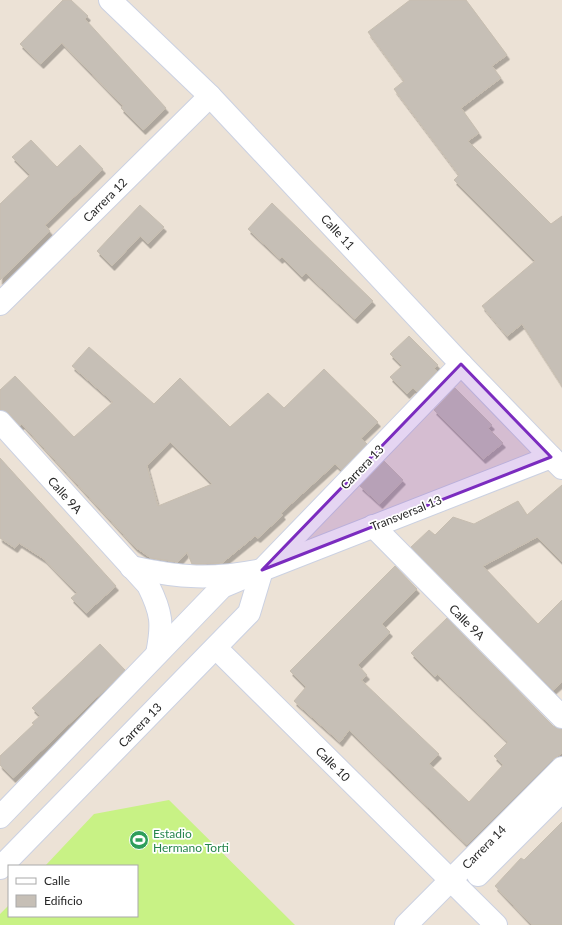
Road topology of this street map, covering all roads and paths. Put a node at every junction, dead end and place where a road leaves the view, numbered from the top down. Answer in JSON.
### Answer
{"nodes":[{"id":1,"x":110,"y":0,"type":"edge"},
{"id":2,"x":210,"y":96,"type":"junction"},
{"id":3,"x":0,"y":304,"type":"edge"},
{"id":4,"x":462,"y":364,"type":"junction"},
{"id":5,"x":0,"y":422,"type":"edge"},
{"id":6,"x":557,"y":462,"type":"edge"},
{"id":7,"x":373,"y":526,"type":"junction"},
{"id":8,"x":131,"y":567,"type":"junction"},
{"id":9,"x":262,"y":570,"type":"junction"},
{"id":10,"x":216,"y":648,"type":"junction"},
{"id":11,"x":157,"y":654,"type":"junction"},
{"id":12,"x":562,"y":717,"type":"edge"},
{"id":13,"x":562,"y":768,"type":"edge"},
{"id":14,"x":562,"y":791,"type":"edge"},
{"id":15,"x":0,"y":817,"type":"edge"},
{"id":16,"x":0,"y":868,"type":"edge"},
{"id":17,"x":456,"y":885,"type":"junction"},
{"id":18,"x":406,"y":925,"type":"edge"},
{"id":19,"x":427,"y":925,"type":"edge"},
{"id":20,"x":496,"y":925,"type":"edge"}],
"edges":[{"from":1,"to":2,"type":"street","name":"Calle 11"},
{"from":2,"to":3,"type":"street","name":"Carrera 12"},
{"from":2,"to":4,"type":"street","name":"Calle 11"},
{"from":4,"to":6,"type":"street","name":"Calle 11"},
{"from":4,"to":9,"type":"street","name":"Carrera 13"},
{"from":5,"to":8,"type":"street","name":"Calle 9A"},
{"from":6,"to":7,"type":"street","name":"Transversal 13"},
{"from":7,"to":9,"type":"street","name":"Transversal 13"},
{"from":7,"to":12,"type":"street","name":"Calle 9A"},
{"from":8,"to":9,"type":"street"},
{"from":8,"to":11,"type":"street","name":"Calle 9A"},
{"from":9,"to":10,"type":"street","name":"Carrera 13"},
{"from":9,"to":11,"type":"street","name":"Carrera 13"},
{"from":10,"to":16,"type":"street","name":"Carrera 13"},
{"from":10,"to":17,"type":"street","name":"Calle 10"},
{"from":11,"to":15,"type":"street","name":"Carrera 13"},
{"from":13,"to":17,"type":"street","name":"Carrera 14"},
{"from":14,"to":17,"type":"street"},
{"from":17,"to":18,"type":"street","name":"Carrera 14"},
{"from":17,"to":19,"type":"street"},
{"from":17,"to":20,"type":"street"}]}
